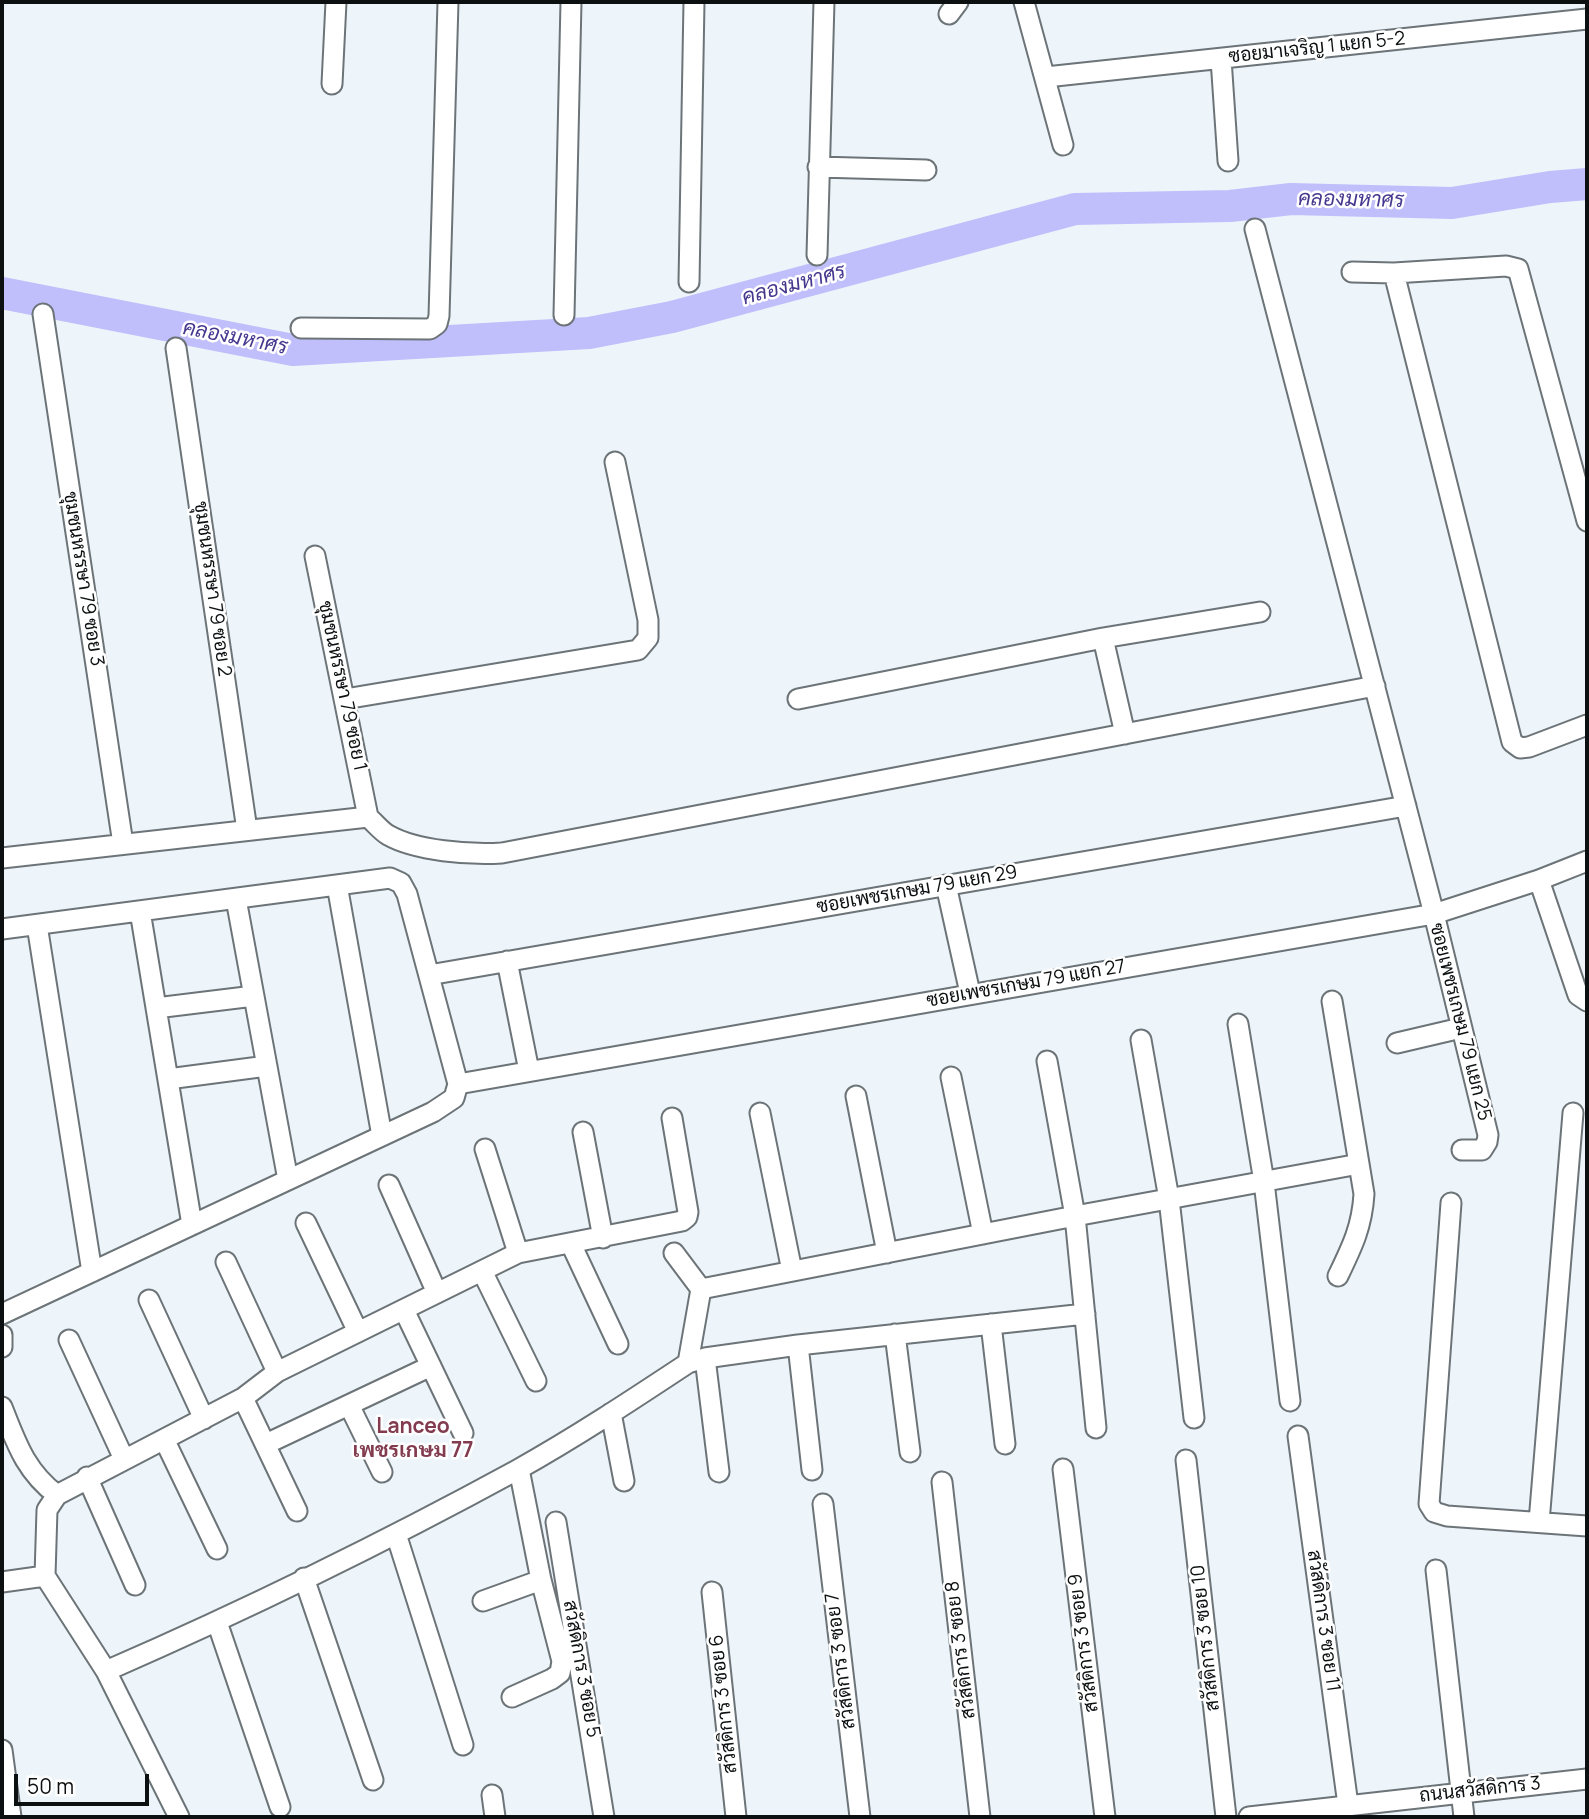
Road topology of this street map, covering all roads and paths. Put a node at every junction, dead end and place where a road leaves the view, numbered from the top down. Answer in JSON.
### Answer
{"nodes":[{"id":1,"x":336,"y":2,"type":"edge"},
{"id":2,"x":448,"y":2,"type":"edge"},
{"id":3,"x":571,"y":2,"type":"edge"},
{"id":4,"x":694,"y":2,"type":"edge"},
{"id":5,"x":824,"y":2,"type":"edge"},
{"id":6,"x":1024,"y":2,"type":"edge"},
{"id":7,"x":1587,"y":19,"type":"edge"},
{"id":8,"x":1221,"y":59,"type":"junction"},
{"id":9,"x":1046,"y":77,"type":"junction"},
{"id":10,"x":332,"y":84,"type":"dead end"},
{"id":11,"x":1063,"y":145,"type":"dead end"},
{"id":12,"x":1228,"y":161,"type":"dead end"},
{"id":13,"x":818,"y":167,"type":"junction"},
{"id":14,"x":926,"y":170,"type":"dead end"},
{"id":15,"x":1255,"y":229,"type":"dead end"},
{"id":16,"x":817,"y":255,"type":"dead end"},
{"id":17,"x":1352,"y":272,"type":"dead end"},
{"id":18,"x":1394,"y":273,"type":"junction"},
{"id":19,"x":689,"y":282,"type":"dead end"},
{"id":20,"x":43,"y":314,"type":"dead end"},
{"id":21,"x":564,"y":315,"type":"dead end"},
{"id":22,"x":302,"y":328,"type":"dead end"},
{"id":23,"x":176,"y":348,"type":"dead end"},
{"id":24,"x":615,"y":461,"type":"dead end"},
{"id":25,"x":1587,"y":521,"type":"edge"},
{"id":26,"x":315,"y":556,"type":"dead end"},
{"id":27,"x":1260,"y":612,"type":"dead end"},
{"id":28,"x":1103,"y":638,"type":"junction"},
{"id":29,"x":1375,"y":686,"type":"junction"},
{"id":30,"x":345,"y":699,"type":"junction"},
{"id":31,"x":797,"y":699,"type":"dead end"},
{"id":32,"x":1587,"y":725,"type":"edge"},
{"id":33,"x":1125,"y":734,"type":"junction"},
{"id":34,"x":1406,"y":806,"type":"junction"},
{"id":35,"x":368,"y":817,"type":"junction"},
{"id":36,"x":247,"y":830,"type":"junction"},
{"id":37,"x":122,"y":844,"type":"junction"},
{"id":38,"x":2,"y":858,"type":"edge"},
{"id":39,"x":1587,"y":861,"type":"edge"},
{"id":40,"x":1539,"y":880,"type":"junction"},
{"id":41,"x":337,"y":885,"type":"junction"},
{"id":42,"x":946,"y":885,"type":"junction"},
{"id":43,"x":236,"y":899,"type":"junction"},
{"id":44,"x":140,"y":911,"type":"junction"},
{"id":45,"x":1434,"y":914,"type":"junction"},
{"id":46,"x":37,"y":925,"type":"junction"},
{"id":47,"x":2,"y":929,"type":"edge"},
{"id":48,"x":507,"y":961,"type":"junction"},
{"id":49,"x":429,"y":975,"type":"junction"},
{"id":50,"x":970,"y":993,"type":"junction"},
{"id":51,"x":254,"y":996,"type":"junction"},
{"id":52,"x":1332,"y":1001,"type":"dead end"},
{"id":53,"x":1587,"y":1001,"type":"edge"},
{"id":54,"x":156,"y":1008,"type":"junction"},
{"id":55,"x":1238,"y":1024,"type":"dead end"},
{"id":56,"x":1461,"y":1028,"type":"junction"},
{"id":57,"x":1141,"y":1040,"type":"dead end"},
{"id":58,"x":1397,"y":1043,"type":"dead end"},
{"id":59,"x":1047,"y":1061,"type":"dead end"},
{"id":60,"x":267,"y":1066,"type":"junction"},
{"id":61,"x":529,"y":1071,"type":"junction"},
{"id":62,"x":951,"y":1077,"type":"dead end"},
{"id":63,"x":168,"y":1079,"type":"junction"},
{"id":64,"x":458,"y":1084,"type":"junction"},
{"id":65,"x":856,"y":1096,"type":"dead end"},
{"id":66,"x":760,"y":1113,"type":"dead end"},
{"id":67,"x":1573,"y":1113,"type":"dead end"},
{"id":68,"x":672,"y":1118,"type":"dead end"},
{"id":69,"x":583,"y":1132,"type":"dead end"},
{"id":70,"x":382,"y":1136,"type":"junction"},
{"id":71,"x":485,"y":1149,"type":"dead end"},
{"id":72,"x":1462,"y":1150,"type":"dead end"},
{"id":73,"x":1359,"y":1164,"type":"junction"},
{"id":74,"x":288,"y":1180,"type":"junction"},
{"id":75,"x":1264,"y":1182,"type":"junction"},
{"id":76,"x":389,"y":1185,"type":"dead end"},
{"id":77,"x":1169,"y":1199,"type":"junction"},
{"id":78,"x":1451,"y":1203,"type":"dead end"},
{"id":79,"x":1075,"y":1216,"type":"junction"},
{"id":80,"x":306,"y":1223,"type":"dead end"},
{"id":81,"x":192,"y":1225,"type":"junction"},
{"id":82,"x":983,"y":1234,"type":"junction"},
{"id":83,"x":603,"y":1238,"type":"junction"},
{"id":84,"x":571,"y":1244,"type":"junction"},
{"id":85,"x":674,"y":1252,"type":"dead end"},
{"id":86,"x":518,"y":1253,"type":"junction"},
{"id":87,"x":887,"y":1253,"type":"junction"},
{"id":88,"x":226,"y":1262,"type":"dead end"},
{"id":89,"x":482,"y":1271,"type":"junction"},
{"id":90,"x":792,"y":1271,"type":"junction"},
{"id":91,"x":92,"y":1272,"type":"junction"},
{"id":92,"x":1338,"y":1276,"type":"dead end"},
{"id":93,"x":701,"y":1289,"type":"junction"},
{"id":94,"x":437,"y":1293,"type":"junction"},
{"id":95,"x":149,"y":1300,"type":"dead end"},
{"id":96,"x":404,"y":1310,"type":"junction"},
{"id":97,"x":2,"y":1314,"type":"edge"},
{"id":98,"x":1085,"y":1314,"type":"junction"},
{"id":99,"x":991,"y":1324,"type":"junction"},
{"id":100,"x":358,"y":1332,"type":"junction"},
{"id":101,"x":895,"y":1334,"type":"junction"},
{"id":102,"x":2,"y":1335,"type":"edge"},
{"id":103,"x":69,"y":1340,"type":"dead end"},
{"id":104,"x":618,"y":1344,"type":"dead end"},
{"id":105,"x":798,"y":1345,"type":"junction"},
{"id":106,"x":2,"y":1347,"type":"edge"},
{"id":107,"x":697,"y":1361,"type":"junction"},
{"id":108,"x":431,"y":1366,"type":"junction"},
{"id":109,"x":277,"y":1372,"type":"junction"},
{"id":110,"x":536,"y":1381,"type":"dead end"},
{"id":111,"x":243,"y":1398,"type":"junction"},
{"id":112,"x":1290,"y":1401,"type":"dead end"},
{"id":113,"x":349,"y":1405,"type":"junction"},
{"id":114,"x":2,"y":1407,"type":"edge"},
{"id":115,"x":611,"y":1413,"type":"junction"},
{"id":116,"x":1194,"y":1418,"type":"dead end"},
{"id":117,"x":204,"y":1419,"type":"junction"},
{"id":118,"x":1096,"y":1428,"type":"dead end"},
{"id":119,"x":463,"y":1433,"type":"dead end"},
{"id":120,"x":1298,"y":1436,"type":"dead end"},
{"id":121,"x":164,"y":1439,"type":"junction"},
{"id":122,"x":266,"y":1444,"type":"junction"},
{"id":123,"x":1005,"y":1444,"type":"dead end"},
{"id":124,"x":911,"y":1451,"type":"dead end"},
{"id":125,"x":124,"y":1459,"type":"junction"},
{"id":126,"x":1186,"y":1460,"type":"dead end"},
{"id":127,"x":519,"y":1469,"type":"junction"},
{"id":128,"x":1063,"y":1469,"type":"dead end"},
{"id":129,"x":812,"y":1470,"type":"dead end"},
{"id":130,"x":382,"y":1472,"type":"dead end"},
{"id":131,"x":719,"y":1472,"type":"dead end"},
{"id":132,"x":88,"y":1477,"type":"junction"},
{"id":133,"x":624,"y":1481,"type":"dead end"},
{"id":134,"x":942,"y":1482,"type":"dead end"},
{"id":135,"x":57,"y":1495,"type":"junction"},
{"id":136,"x":823,"y":1504,"type":"dead end"},
{"id":137,"x":297,"y":1511,"type":"dead end"},
{"id":138,"x":556,"y":1522,"type":"dead end"},
{"id":139,"x":1539,"y":1522,"type":"junction"},
{"id":140,"x":1587,"y":1526,"type":"edge"},
{"id":141,"x":396,"y":1534,"type":"junction"},
{"id":142,"x":217,"y":1549,"type":"dead end"},
{"id":143,"x":1436,"y":1570,"type":"dead end"},
{"id":144,"x":45,"y":1576,"type":"junction"},
{"id":145,"x":304,"y":1578,"type":"junction"},
{"id":146,"x":541,"y":1580,"type":"junction"},
{"id":147,"x":2,"y":1582,"type":"edge"},
{"id":148,"x":135,"y":1585,"type":"dead end"},
{"id":149,"x":712,"y":1592,"type":"dead end"},
{"id":150,"x":483,"y":1601,"type":"dead end"},
{"id":151,"x":217,"y":1622,"type":"junction"},
{"id":152,"x":106,"y":1671,"type":"junction"},
{"id":153,"x":512,"y":1697,"type":"dead end"},
{"id":154,"x":463,"y":1745,"type":"dead end"},
{"id":155,"x":2,"y":1750,"type":"edge"},
{"id":156,"x":1587,"y":1779,"type":"edge"},
{"id":157,"x":373,"y":1780,"type":"dead end"},
{"id":158,"x":1462,"y":1792,"type":"junction"},
{"id":159,"x":492,"y":1795,"type":"dead end"},
{"id":160,"x":1348,"y":1805,"type":"junction"},
{"id":161,"x":280,"y":1807,"type":"dead end"},
{"id":162,"x":11,"y":1817,"type":"edge"},
{"id":163,"x":179,"y":1817,"type":"edge"},
{"id":164,"x":495,"y":1817,"type":"edge"},
{"id":165,"x":604,"y":1817,"type":"edge"},
{"id":166,"x":736,"y":1817,"type":"edge"},
{"id":167,"x":860,"y":1817,"type":"edge"},
{"id":168,"x":980,"y":1817,"type":"edge"},
{"id":169,"x":1105,"y":1817,"type":"edge"},
{"id":170,"x":1226,"y":1817,"type":"edge"},
{"id":171,"x":1249,"y":1817,"type":"edge"},
{"id":172,"x":1464,"y":1817,"type":"edge"}],
"edges":[{"from":1,"to":10,"type":"street"},
{"from":2,"to":22,"type":"street"},
{"from":3,"to":21,"type":"street"},
{"from":4,"to":19,"type":"street"},
{"from":5,"to":13,"type":"street"},
{"from":6,"to":9,"type":"street"},
{"from":7,"to":8,"type":"street","name":"ซอยมาเจริญ 1 แยก 5-2"},
{"from":8,"to":9,"type":"street","name":"ซอยมาเจริญ 1 แยก 5-2"},
{"from":8,"to":12,"type":"street"},
{"from":9,"to":11,"type":"street"},
{"from":13,"to":14,"type":"street"},
{"from":13,"to":16,"type":"street"},
{"from":15,"to":29,"type":"street","name":"ซอยเพชรเกษม 79 แยก 25"},
{"from":17,"to":18,"type":"street"},
{"from":18,"to":25,"type":"street"},
{"from":18,"to":32,"type":"street"},
{"from":20,"to":37,"type":"street","name":"ชุมชนหรรษา 79 ซอย 3"},
{"from":23,"to":36,"type":"street","name":"ชุมชนหรรษา 79 ซอย 2"},
{"from":24,"to":30,"type":"street"},
{"from":26,"to":30,"type":"street","name":"ชุมชนหรรษา 79 ซอย 1"},
{"from":27,"to":28,"type":"street"},
{"from":28,"to":31,"type":"street"},
{"from":28,"to":33,"type":"street"},
{"from":29,"to":33,"type":"street"},
{"from":29,"to":34,"type":"street","name":"ซอยเพชรเกษม 79 แยก 25"},
{"from":30,"to":35,"type":"street","name":"ชุมชนหรรษา 79 ซอย 1"},
{"from":33,"to":35,"type":"street"},
{"from":34,"to":42,"type":"street","name":"ซอยเพชรเกษม 79 แยก 29"},
{"from":34,"to":45,"type":"street","name":"ซอยเพชรเกษม 79 แยก 25"},
{"from":35,"to":36,"type":"street"},
{"from":36,"to":37,"type":"street"},
{"from":37,"to":38,"type":"street"},
{"from":39,"to":40,"type":"street","name":"ซอยเพชรเกษม 79 แยก 27"},
{"from":40,"to":45,"type":"street","name":"ซอยเพชรเกษม 79 แยก 27"},
{"from":40,"to":53,"type":"street"},
{"from":41,"to":43,"type":"street"},
{"from":41,"to":49,"type":"street"},
{"from":41,"to":70,"type":"street"},
{"from":42,"to":48,"type":"street","name":"ซอยเพชรเกษม 79 แยก 29"},
{"from":42,"to":50,"type":"street"},
{"from":43,"to":44,"type":"street"},
{"from":43,"to":51,"type":"street"},
{"from":44,"to":46,"type":"street"},
{"from":44,"to":54,"type":"street"},
{"from":45,"to":50,"type":"street","name":"ซอยเพชรเกษม 79 แยก 27"},
{"from":45,"to":56,"type":"street","name":"ซอยเพชรเกษม 79 แยก 25"},
{"from":46,"to":47,"type":"street"},
{"from":46,"to":91,"type":"street"},
{"from":48,"to":49,"type":"street","name":"ซอยเพชรเกษม 79 แยก 29"},
{"from":48,"to":61,"type":"street"},
{"from":49,"to":64,"type":"street"},
{"from":50,"to":61,"type":"street","name":"ซอยเพชรเกษม 79 แยก 27"},
{"from":51,"to":54,"type":"street"},
{"from":51,"to":60,"type":"street"},
{"from":52,"to":73,"type":"street"},
{"from":54,"to":63,"type":"street"},
{"from":55,"to":75,"type":"street"},
{"from":56,"to":58,"type":"street"},
{"from":56,"to":72,"type":"street","name":"ซอยเพชรเกษม 79 แยก 25"},
{"from":57,"to":77,"type":"street"},
{"from":59,"to":79,"type":"street"},
{"from":60,"to":63,"type":"street"},
{"from":60,"to":74,"type":"street"},
{"from":61,"to":64,"type":"street","name":"ซอยเพชรเกษม 79 แยก 27"},
{"from":62,"to":82,"type":"street"},
{"from":63,"to":81,"type":"street"},
{"from":64,"to":70,"type":"street"},
{"from":65,"to":87,"type":"street"},
{"from":66,"to":90,"type":"street"},
{"from":67,"to":139,"type":"street"},
{"from":68,"to":83,"type":"street"},
{"from":69,"to":83,"type":"street"},
{"from":70,"to":74,"type":"street"},
{"from":71,"to":86,"type":"street"},
{"from":73,"to":75,"type":"street"},
{"from":73,"to":92,"type":"street"},
{"from":74,"to":81,"type":"street"},
{"from":75,"to":77,"type":"street"},
{"from":75,"to":112,"type":"street"},
{"from":76,"to":94,"type":"street"},
{"from":77,"to":79,"type":"street"},
{"from":77,"to":116,"type":"street"},
{"from":78,"to":139,"type":"street"},
{"from":79,"to":82,"type":"street"},
{"from":79,"to":98,"type":"street"},
{"from":80,"to":100,"type":"street"},
{"from":81,"to":91,"type":"street"},
{"from":82,"to":87,"type":"street"},
{"from":83,"to":84,"type":"street"},
{"from":84,"to":86,"type":"street"},
{"from":84,"to":104,"type":"street"},
{"from":85,"to":93,"type":"street"},
{"from":86,"to":89,"type":"street"},
{"from":87,"to":90,"type":"street"},
{"from":88,"to":109,"type":"street"},
{"from":89,"to":94,"type":"street"},
{"from":89,"to":110,"type":"street"},
{"from":90,"to":93,"type":"street"},
{"from":91,"to":97,"type":"street"},
{"from":93,"to":107,"type":"street"},
{"from":94,"to":96,"type":"street"},
{"from":95,"to":117,"type":"street"},
{"from":96,"to":100,"type":"street"},
{"from":96,"to":108,"type":"street"},
{"from":98,"to":99,"type":"street"},
{"from":98,"to":118,"type":"street"},
{"from":99,"to":101,"type":"street"},
{"from":99,"to":123,"type":"street"},
{"from":100,"to":109,"type":"street"},
{"from":101,"to":105,"type":"street"},
{"from":101,"to":124,"type":"street"},
{"from":102,"to":106,"type":"street"},
{"from":103,"to":125,"type":"street"},
{"from":105,"to":107,"type":"street"},
{"from":105,"to":129,"type":"street"},
{"from":107,"to":115,"type":"street"},
{"from":107,"to":131,"type":"street"},
{"from":108,"to":113,"type":"street"},
{"from":108,"to":119,"type":"street"},
{"from":109,"to":111,"type":"street"},
{"from":111,"to":117,"type":"street"},
{"from":111,"to":122,"type":"street"},
{"from":113,"to":122,"type":"street"},
{"from":113,"to":130,"type":"street"},
{"from":114,"to":135,"type":"street"},
{"from":115,"to":127,"type":"street"},
{"from":115,"to":133,"type":"street"},
{"from":117,"to":121,"type":"street"},
{"from":120,"to":160,"type":"street","name":"สวัสดิการ 3 ซอย 11"},
{"from":121,"to":125,"type":"street"},
{"from":121,"to":142,"type":"street"},
{"from":122,"to":137,"type":"street"},
{"from":125,"to":132,"type":"street"},
{"from":126,"to":170,"type":"street","name":"สวัสดิการ 3 ซอย 10"},
{"from":127,"to":141,"type":"street"},
{"from":127,"to":146,"type":"street"},
{"from":128,"to":169,"type":"street","name":"สวัสดิการ 3 ซอย 9"},
{"from":132,"to":135,"type":"street"},
{"from":132,"to":148,"type":"street"},
{"from":134,"to":168,"type":"street","name":"สวัสดิการ 3 ซอย 8"},
{"from":135,"to":144,"type":"street"},
{"from":136,"to":167,"type":"street","name":"สวัสดิการ 3 ซอย 7"},
{"from":138,"to":165,"type":"street","name":"สวัสดิการ 3 ซอย 5"},
{"from":139,"to":140,"type":"street"},
{"from":141,"to":145,"type":"street"},
{"from":141,"to":154,"type":"street"},
{"from":143,"to":158,"type":"street"},
{"from":144,"to":147,"type":"street"},
{"from":144,"to":152,"type":"street"},
{"from":145,"to":151,"type":"street"},
{"from":145,"to":157,"type":"street"},
{"from":146,"to":150,"type":"street"},
{"from":146,"to":153,"type":"street"},
{"from":149,"to":166,"type":"street","name":"สวัสดิการ 3 ซอย 6"},
{"from":151,"to":152,"type":"street"},
{"from":151,"to":161,"type":"street"},
{"from":152,"to":163,"type":"street"},
{"from":155,"to":162,"type":"street"},
{"from":156,"to":158,"type":"street","name":"ถนนสวัสดิการ 3"},
{"from":158,"to":160,"type":"street","name":"ถนนสวัสดิการ 3"},
{"from":158,"to":172,"type":"street"},
{"from":159,"to":164,"type":"street"},
{"from":160,"to":171,"type":"street","name":"ถนนสวัสดิการ 3"}]}
